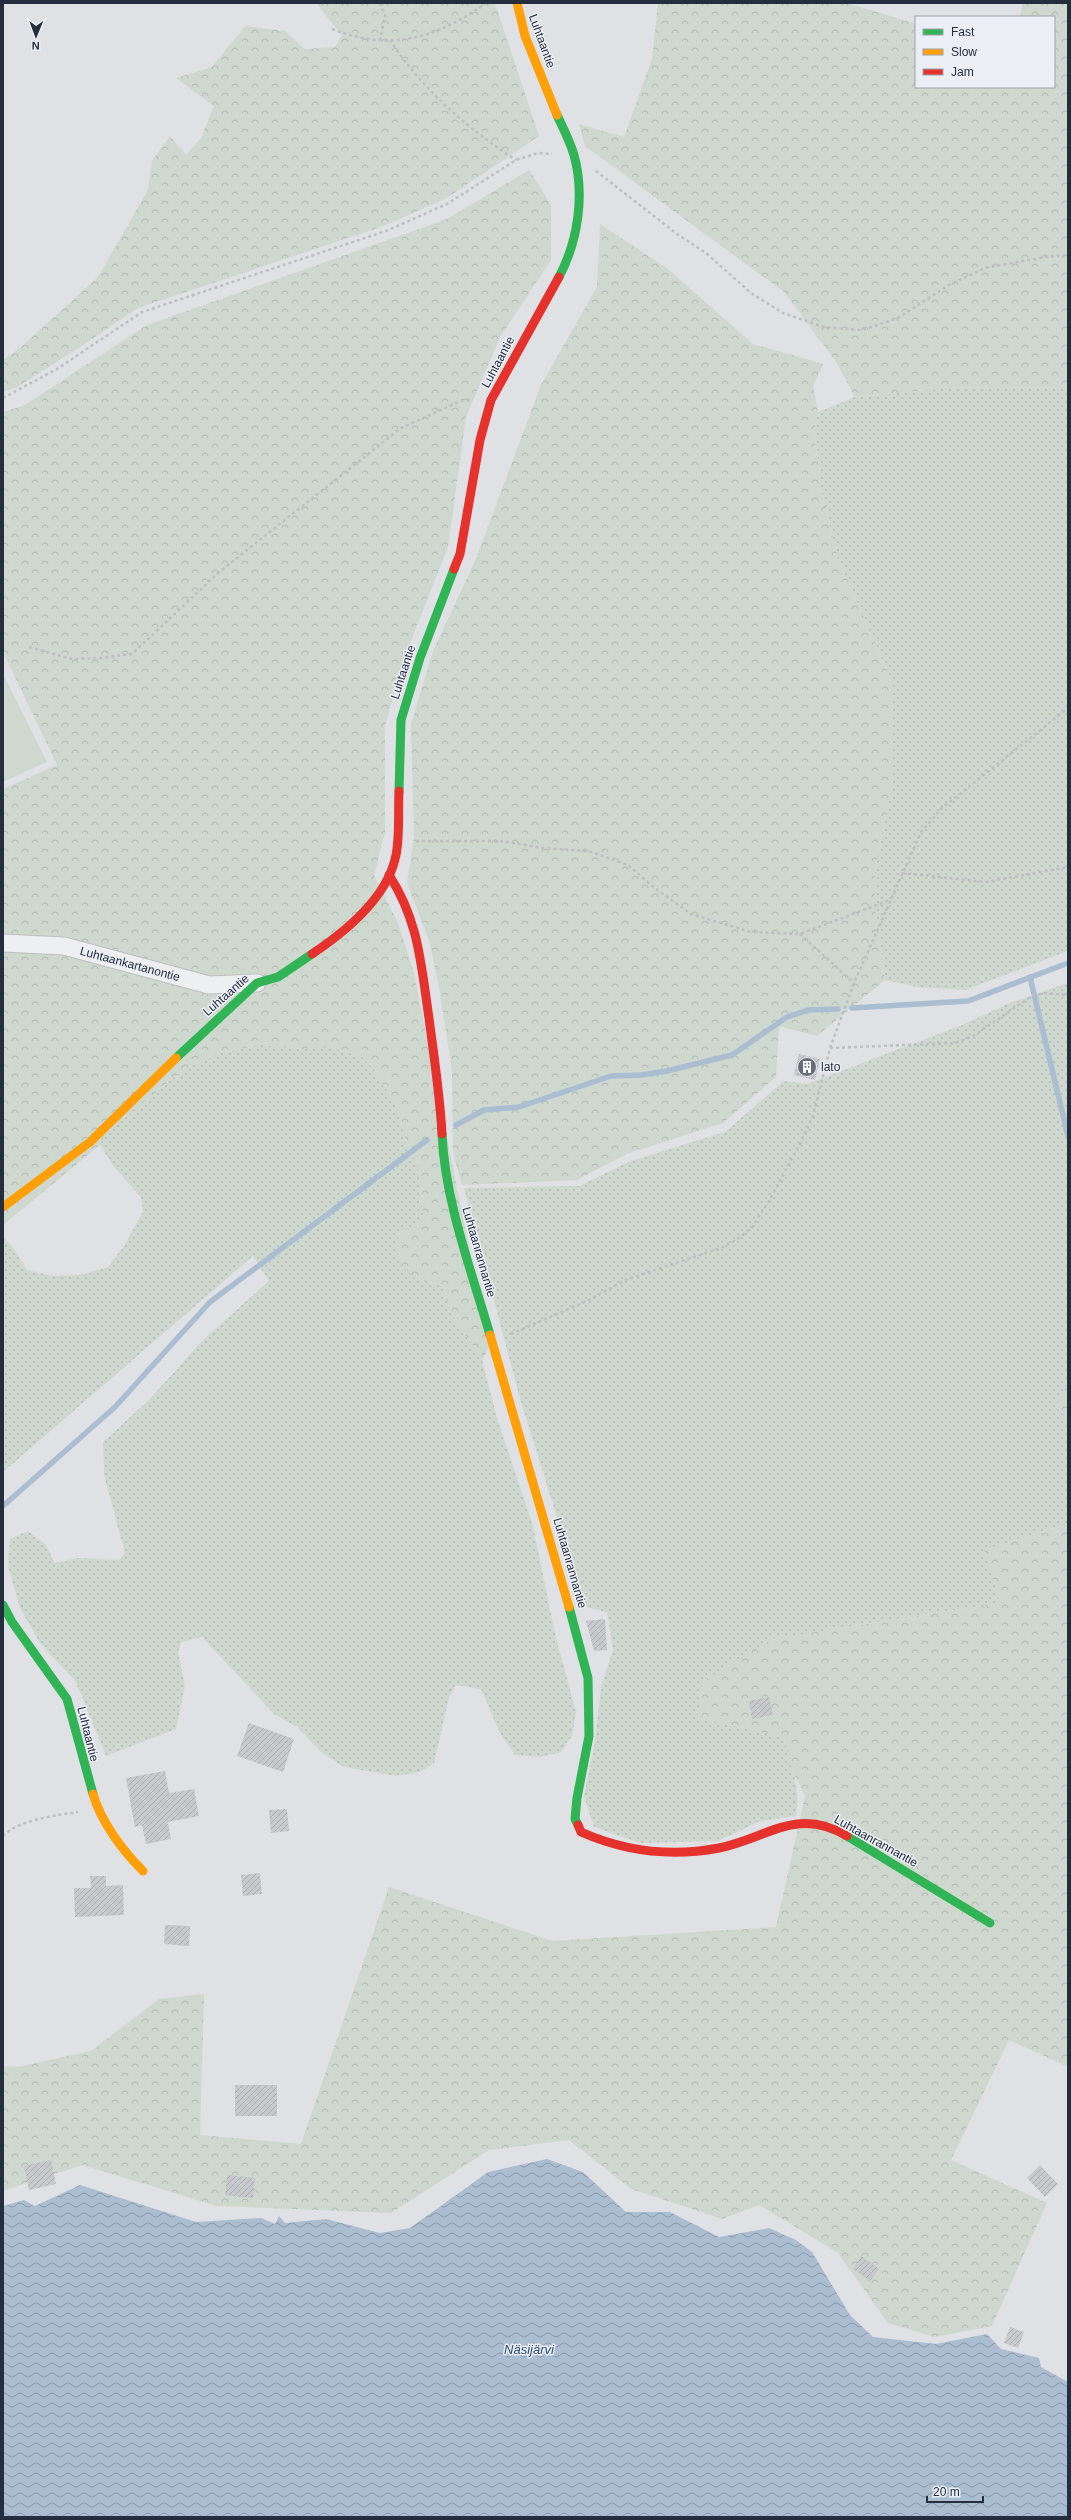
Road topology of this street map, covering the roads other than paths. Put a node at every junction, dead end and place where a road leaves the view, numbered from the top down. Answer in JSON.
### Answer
{"nodes":[{"id":1,"x":517,"y":3,"type":"edge"},
{"id":2,"x":389,"y":875,"type":"junction"},
{"id":3,"x":3,"y":943,"type":"edge"},
{"id":4,"x":257,"y":983,"type":"junction"},
{"id":5,"x":3,"y":1206,"type":"edge"},
{"id":6,"x":3,"y":1605,"type":"edge"},
{"id":7,"x":143,"y":1871,"type":"dead end"},
{"id":8,"x":990,"y":1923,"type":"dead end"}],
"edges":[{"from":1,"to":2,"type":"street","name":"Luhtaantie"},
{"from":2,"to":4,"type":"street","name":"Luhtaantie"},
{"from":2,"to":8,"type":"street","name":"Luhtaanrannantie"},
{"from":3,"to":4,"type":"street","name":"Luhtaankartanontie"},
{"from":4,"to":5,"type":"street","name":"Luhtaantie"},
{"from":6,"to":7,"type":"street","name":"Luhtaantie"}]}
